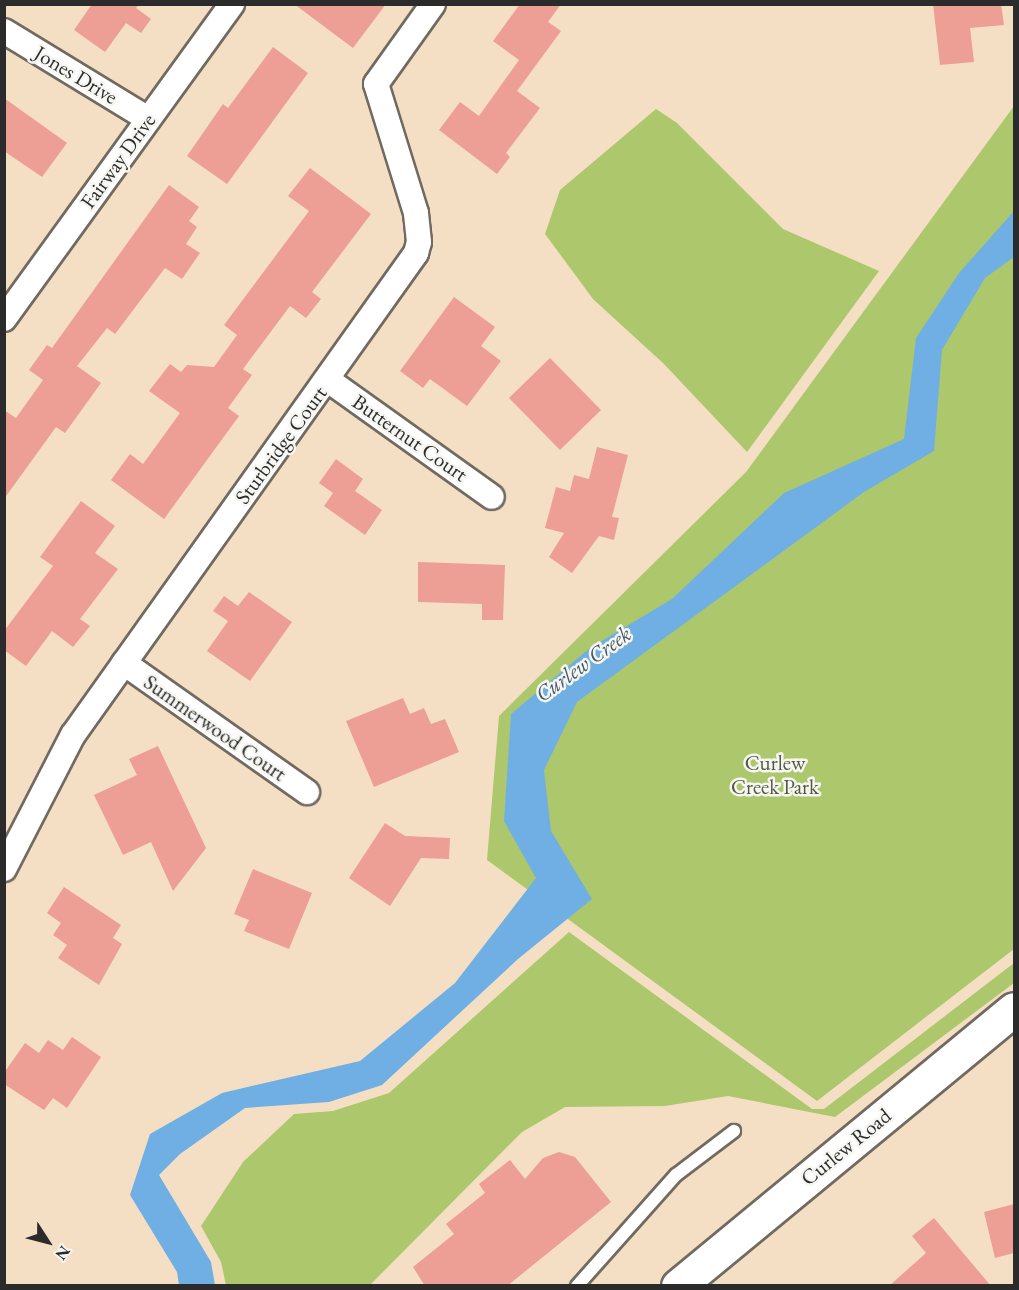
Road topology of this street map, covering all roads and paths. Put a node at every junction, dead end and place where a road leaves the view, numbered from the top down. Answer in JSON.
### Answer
{"nodes":[{"id":1,"x":232,"y":4,"type":"edge"},
{"id":2,"x":433,"y":4,"type":"edge"},
{"id":3,"x":4,"y":31,"type":"edge"},
{"id":4,"x":148,"y":119,"type":"junction"},
{"id":5,"x":4,"y":319,"type":"edge"},
{"id":6,"x":328,"y":380,"type":"junction"},
{"id":7,"x":492,"y":497,"type":"dead end"},
{"id":8,"x":124,"y":663,"type":"junction"},
{"id":9,"x":307,"y":792,"type":"dead end"},
{"id":10,"x":4,"y":869,"type":"edge"},
{"id":11,"x":1014,"y":1009,"type":"edge"},
{"id":12,"x":734,"y":1131,"type":"dead end"},
{"id":13,"x":577,"y":1286,"type":"edge"},
{"id":14,"x":678,"y":1286,"type":"edge"}],
"edges":[{"from":1,"to":4,"type":"street","name":"Fairway Drive"},
{"from":2,"to":6,"type":"street","name":"Sturbridge Court"},
{"from":3,"to":4,"type":"street","name":"Jones Drive"},
{"from":4,"to":5,"type":"street","name":"Fairway Drive"},
{"from":6,"to":7,"type":"street","name":"Butternut Court"},
{"from":6,"to":8,"type":"street","name":"Sturbridge Court"},
{"from":8,"to":9,"type":"street","name":"Summerwood Court"},
{"from":8,"to":10,"type":"street","name":"Sturbridge Court"},
{"from":11,"to":14,"type":"main road","name":"Curlew Road"},
{"from":12,"to":13,"type":"lane"}]}
